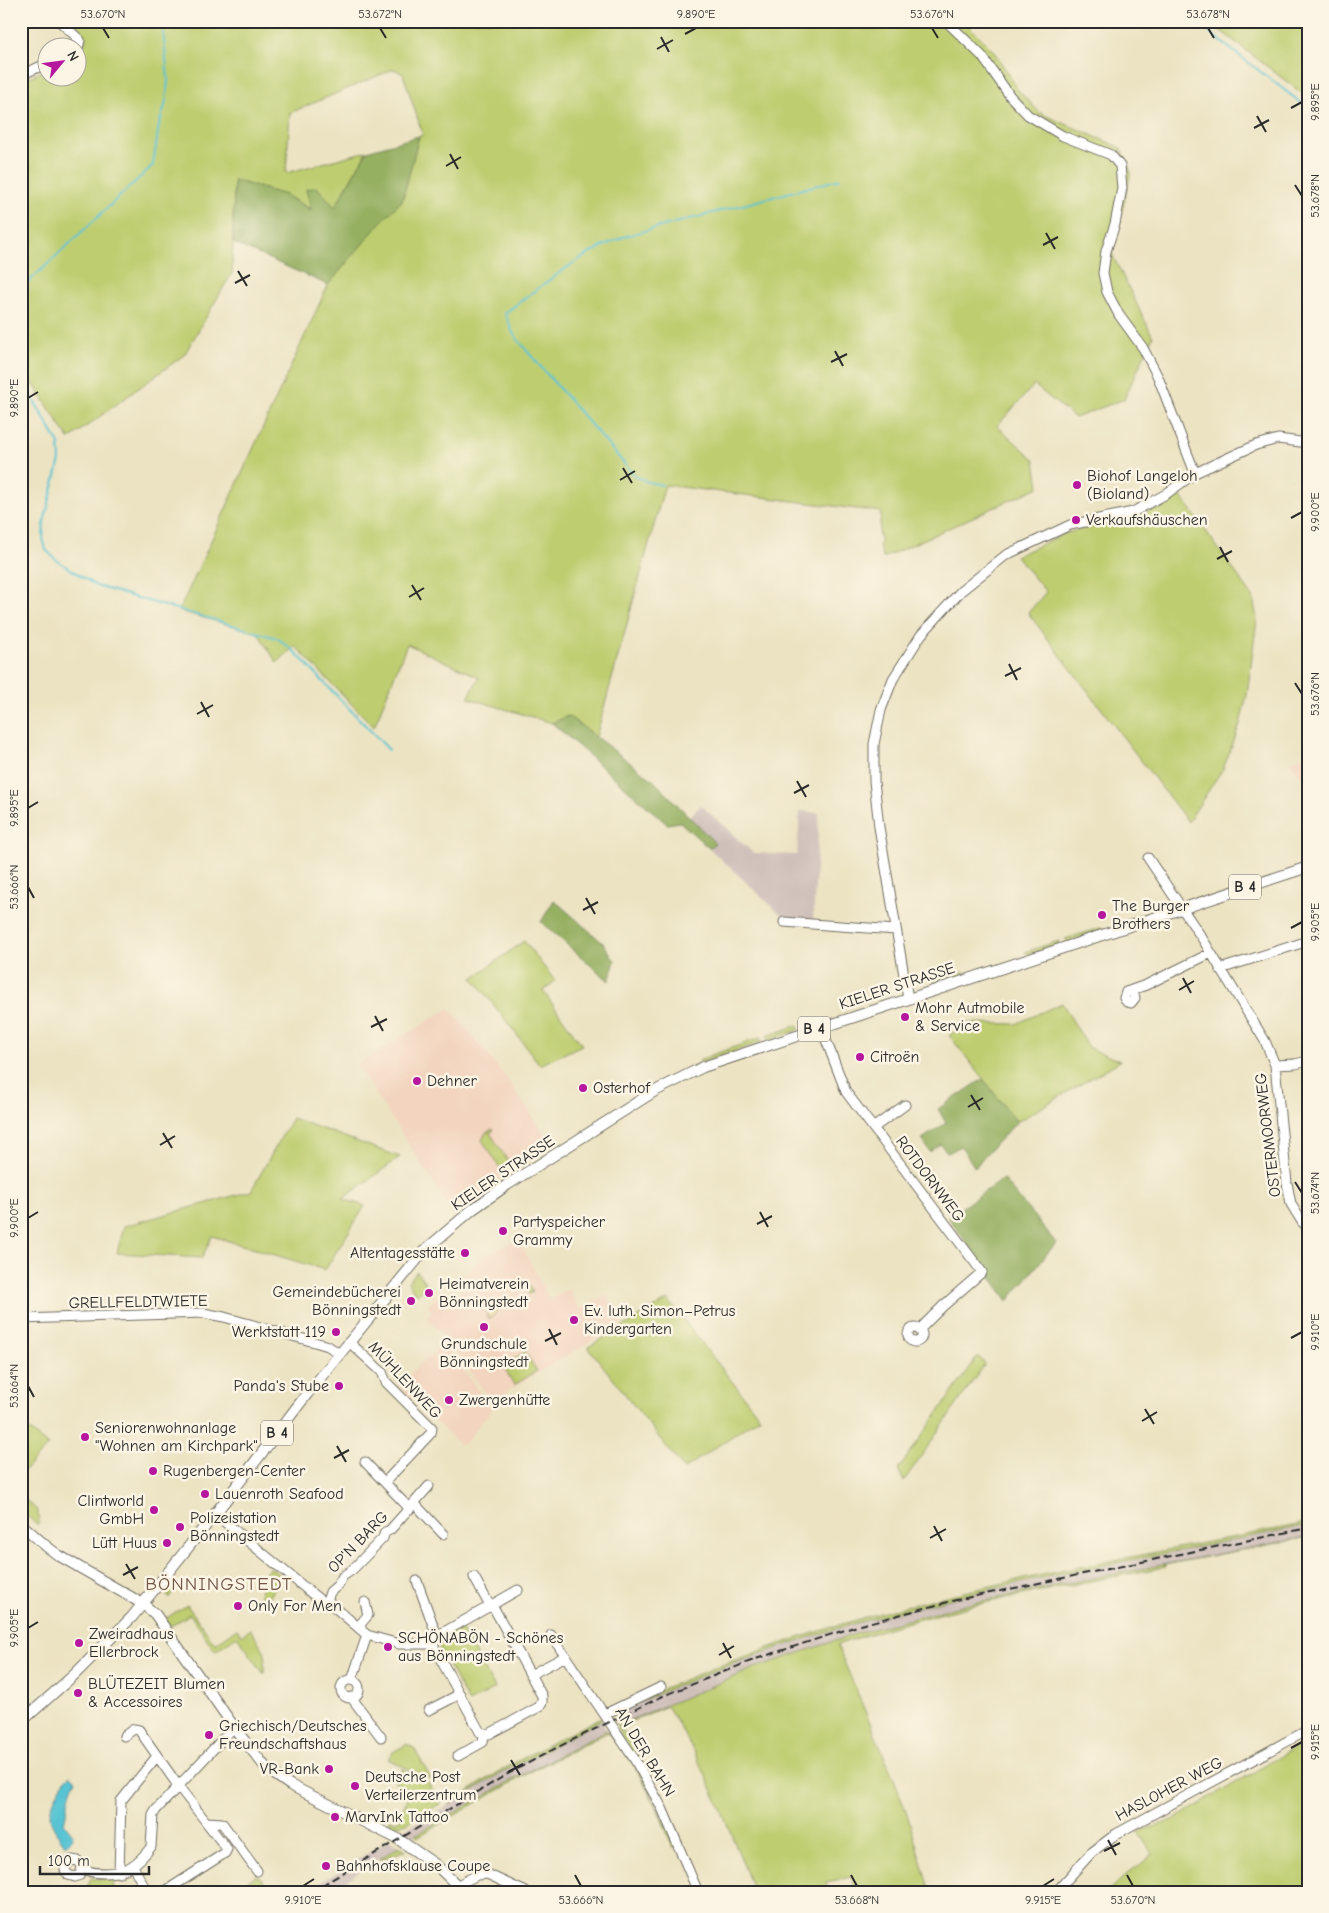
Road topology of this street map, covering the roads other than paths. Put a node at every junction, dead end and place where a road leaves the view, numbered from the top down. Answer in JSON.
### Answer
{"nodes":[{"id":1,"x":59,"y":21,"type":"edge"},
{"id":2,"x":946,"y":21,"type":"edge"},
{"id":3,"x":78,"y":38,"type":"edge"},
{"id":4,"x":38,"y":67,"type":"edge"},
{"id":5,"x":21,"y":75,"type":"edge"},
{"id":6,"x":1308,"y":443,"type":"edge"},
{"id":7,"x":1195,"y":473,"type":"junction"},
{"id":8,"x":1148,"y":858,"type":"dead end"},
{"id":9,"x":1308,"y":867,"type":"edge"},
{"id":10,"x":1183,"y":908,"type":"junction"},
{"id":11,"x":784,"y":922,"type":"dead end"},
{"id":12,"x":896,"y":930,"type":"junction"},
{"id":13,"x":1308,"y":941,"type":"edge"},
{"id":14,"x":1211,"y":953,"type":"junction"},
{"id":15,"x":1220,"y":968,"type":"junction"},
{"id":16,"x":1132,"y":990,"type":"dead end"},
{"id":17,"x":908,"y":999,"type":"junction"},
{"id":18,"x":820,"y":1027,"type":"junction"},
{"id":19,"x":1308,"y":1061,"type":"edge"},
{"id":20,"x":1275,"y":1065,"type":"junction"},
{"id":21,"x":905,"y":1105,"type":"dead end"},
{"id":22,"x":873,"y":1128,"type":"junction"},
{"id":23,"x":1308,"y":1228,"type":"edge"},
{"id":24,"x":21,"y":1319,"type":"edge"},
{"id":25,"x":919,"y":1330,"type":"dead end"},
{"id":26,"x":349,"y":1342,"type":"junction"},
{"id":27,"x":340,"y":1354,"type":"junction"},
{"id":28,"x":365,"y":1462,"type":"dead end"},
{"id":29,"x":385,"y":1482,"type":"junction"},
{"id":30,"x":429,"y":1486,"type":"dead end"},
{"id":31,"x":413,"y":1506,"type":"junction"},
{"id":32,"x":215,"y":1514,"type":"junction"},
{"id":33,"x":21,"y":1524,"type":"edge"},
{"id":34,"x":443,"y":1534,"type":"dead end"},
{"id":35,"x":474,"y":1577,"type":"dead end"},
{"id":36,"x":416,"y":1581,"type":"dead end"},
{"id":37,"x":518,"y":1590,"type":"dead end"},
{"id":38,"x":323,"y":1601,"type":"junction"},
{"id":39,"x":365,"y":1602,"type":"dead end"},
{"id":40,"x":142,"y":1604,"type":"junction"},
{"id":41,"x":490,"y":1606,"type":"junction"},
{"id":42,"x":358,"y":1627,"type":"junction"},
{"id":43,"x":367,"y":1635,"type":"junction"},
{"id":44,"x":551,"y":1635,"type":"dead end"},
{"id":45,"x":436,"y":1640,"type":"junction"},
{"id":46,"x":566,"y":1656,"type":"junction"},
{"id":47,"x":530,"y":1675,"type":"junction"},
{"id":48,"x":352,"y":1680,"type":"junction"},
{"id":49,"x":661,"y":1687,"type":"dead end"},
{"id":50,"x":460,"y":1694,"type":"junction"},
{"id":51,"x":351,"y":1697,"type":"junction"},
{"id":52,"x":429,"y":1710,"type":"dead end"},
{"id":53,"x":605,"y":1714,"type":"junction"},
{"id":54,"x":21,"y":1722,"type":"edge"},
{"id":55,"x":234,"y":1727,"type":"junction"},
{"id":56,"x":1308,"y":1730,"type":"edge"},
{"id":57,"x":484,"y":1734,"type":"junction"},
{"id":58,"x":124,"y":1736,"type":"dead end"},
{"id":59,"x":381,"y":1737,"type":"dead end"},
{"id":60,"x":157,"y":1756,"type":"junction"},
{"id":61,"x":458,"y":1756,"type":"dead end"},
{"id":62,"x":179,"y":1787,"type":"junction"},
{"id":63,"x":207,"y":1822,"type":"junction"},
{"id":64,"x":133,"y":1866,"type":"junction"},
{"id":65,"x":82,"y":1867,"type":"dead end"},
{"id":66,"x":257,"y":1871,"type":"dead end"},
{"id":67,"x":119,"y":1873,"type":"junction"},
{"id":68,"x":461,"y":1889,"type":"edge"},
{"id":69,"x":147,"y":1892,"type":"edge"},
{"id":70,"x":164,"y":1892,"type":"edge"},
{"id":71,"x":526,"y":1892,"type":"edge"},
{"id":72,"x":698,"y":1892,"type":"edge"},
{"id":73,"x":1056,"y":1892,"type":"edge"}],
"edges":[{"from":1,"to":3,"type":"street"},
{"from":2,"to":7,"type":"street"},
{"from":4,"to":5,"type":"street"},
{"from":6,"to":7,"type":"street"},
{"from":7,"to":12,"type":"street"},
{"from":8,"to":10,"type":"street"},
{"from":9,"to":10,"type":"main road","name":"KIELER STRASSE","number":"B 4"},
{"from":10,"to":14,"type":"street","name":"OSTERMOORWEG"},
{"from":10,"to":17,"type":"main road","name":"KIELER STRASSE","number":"B 4"},
{"from":11,"to":12,"type":"street"},
{"from":12,"to":17,"type":"street"},
{"from":13,"to":15,"type":"street"},
{"from":14,"to":15,"type":"street","name":"OSTERMOORWEG"},
{"from":14,"to":16,"type":"street"},
{"from":15,"to":20,"type":"street","name":"OSTERMOORWEG"},
{"from":17,"to":18,"type":"main road","name":"KIELER STRASSE","number":"B 4"},
{"from":18,"to":22,"type":"street","name":"ROTDORNWEG"},
{"from":18,"to":26,"type":"main road","name":"KIELER STRASSE","number":"B 4"},
{"from":19,"to":20,"type":"street"},
{"from":20,"to":23,"type":"street","name":"OSTERMOORWEG"},
{"from":21,"to":22,"type":"street"},
{"from":22,"to":25,"type":"street","name":"ROTDORNWEG"},
{"from":24,"to":27,"type":"street","name":"GRELLFELDTWIETE"},
{"from":26,"to":27,"type":"main road","name":"KIELER STRASSE","number":"B 4"},
{"from":26,"to":29,"type":"street","name":"MÜHLENWEG"},
{"from":27,"to":32,"type":"main road","name":"KIELER STRASSE","number":"B 4"},
{"from":28,"to":29,"type":"street"},
{"from":29,"to":31,"type":"street"},
{"from":30,"to":31,"type":"street","name":"OP'N BARG"},
{"from":31,"to":34,"type":"street"},
{"from":31,"to":38,"type":"street","name":"OP'N BARG"},
{"from":32,"to":38,"type":"street"},
{"from":32,"to":40,"type":"main road","name":"KIELER STRASSE","number":"B 4"},
{"from":33,"to":40,"type":"main road"},
{"from":35,"to":41,"type":"street"},
{"from":36,"to":45,"type":"street"},
{"from":37,"to":41,"type":"street"},
{"from":38,"to":42,"type":"street"},
{"from":39,"to":42,"type":"street"},
{"from":40,"to":54,"type":"main road","name":"KIELER STRASSE","number":"B 4"},
{"from":40,"to":55,"type":"main road"},
{"from":41,"to":45,"type":"street"},
{"from":41,"to":47,"type":"street"},
{"from":42,"to":43,"type":"street"},
{"from":43,"to":45,"type":"street"},
{"from":43,"to":48,"type":"street"},
{"from":44,"to":46,"type":"street","name":"AN DER BAHN"},
{"from":45,"to":50,"type":"street"},
{"from":46,"to":47,"type":"street"},
{"from":46,"to":53,"type":"street","name":"AN DER BAHN"},
{"from":47,"to":57,"type":"street"},
{"from":48,"to":51,"type":"street"},
{"from":48,"to":51,"type":"street"},
{"from":49,"to":53,"type":"street"},
{"from":50,"to":52,"type":"street"},
{"from":50,"to":57,"type":"street"},
{"from":51,"to":59,"type":"street"},
{"from":53,"to":72,"type":"street","name":"AN DER BAHN"},
{"from":55,"to":62,"type":"street"},
{"from":55,"to":68,"type":"main road"},
{"from":56,"to":73,"type":"street","name":"HASLOHER WEG"},
{"from":57,"to":61,"type":"street"},
{"from":58,"to":60,"type":"street"},
{"from":60,"to":62,"type":"street"},
{"from":60,"to":67,"type":"street"},
{"from":62,"to":63,"type":"street"},
{"from":62,"to":64,"type":"street"},
{"from":63,"to":66,"type":"street"},
{"from":63,"to":70,"type":"street"},
{"from":64,"to":67,"type":"street"},
{"from":64,"to":69,"type":"street"},
{"from":65,"to":67,"type":"street"},
{"from":68,"to":71,"type":"street"}]}
